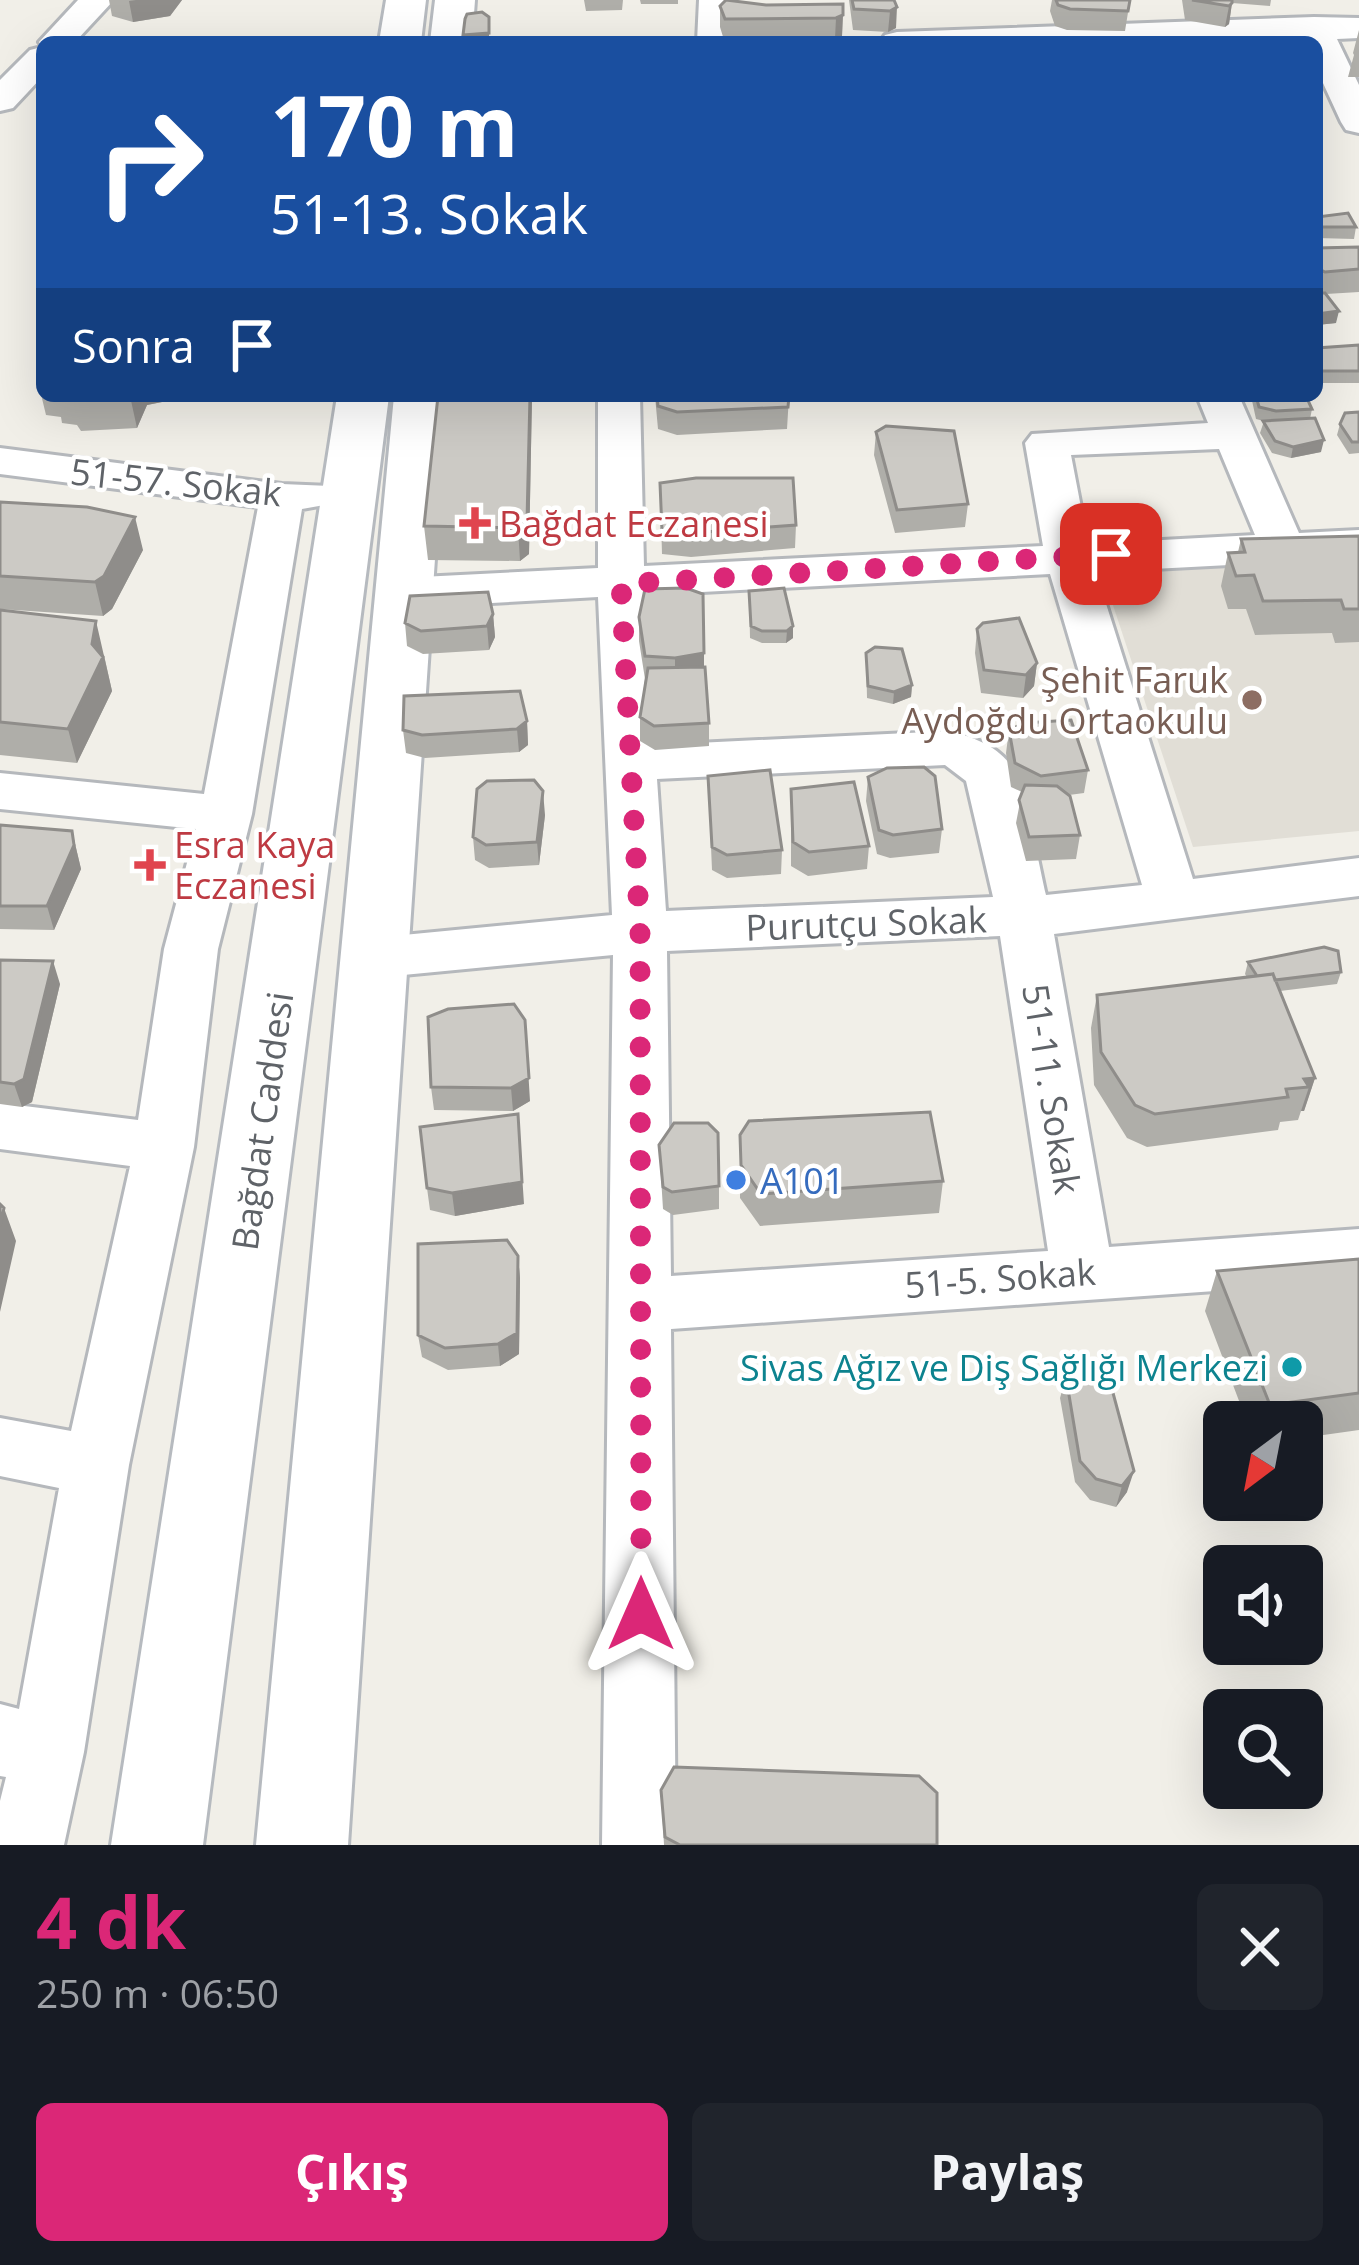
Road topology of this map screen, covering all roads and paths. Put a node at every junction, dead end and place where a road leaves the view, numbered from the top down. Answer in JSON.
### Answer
{"nodes":[{"id":1,"x":97,"y":0,"type":"edge"},
{"id":2,"x":406,"y":0,"type":"edge"},
{"id":3,"x":454,"y":0,"type":"edge"},
{"id":4,"x":716,"y":0,"type":"edge"},
{"id":5,"x":1034,"y":0,"type":"edge"},
{"id":6,"x":1315,"y":27,"type":"junction"},
{"id":7,"x":1359,"y":28,"type":"edge"},
{"id":8,"x":62,"y":36,"type":"edge"},
{"id":9,"x":401,"y":36,"type":"edge"},
{"id":10,"x":452,"y":36,"type":"edge"},
{"id":11,"x":714,"y":36,"type":"edge"},
{"id":12,"x":1047,"y":36,"type":"edge"},
{"id":13,"x":1130,"y":36,"type":"edge"},
{"id":14,"x":1319,"y":36,"type":"edge"},
{"id":15,"x":1323,"y":45,"type":"edge"},
{"id":16,"x":36,"y":63,"type":"edge"},
{"id":17,"x":0,"y":100,"type":"edge"},
{"id":18,"x":1359,"y":124,"type":"edge"},
{"id":19,"x":1323,"y":127,"type":"edge"},
{"id":20,"x":362,"y":402,"type":"edge"},
{"id":21,"x":419,"y":402,"type":"edge"},
{"id":22,"x":619,"y":402,"type":"edge"},
{"id":23,"x":1226,"y":416,"type":"edge"},
{"id":24,"x":0,"y":461,"type":"edge"},
{"id":25,"x":352,"y":492,"type":"junction"},
{"id":26,"x":282,"y":497,"type":"junction"},
{"id":27,"x":1359,"y":544,"type":"edge"},
{"id":28,"x":1282,"y":546,"type":"junction"},
{"id":29,"x":1068,"y":556,"type":"junction"},
{"id":30,"x":621,"y":584,"type":"junction"},
{"id":31,"x":401,"y":593,"type":"junction"},
{"id":32,"x":630,"y":763,"type":"junction"},
{"id":33,"x":0,"y":791,"type":"edge"},
{"id":34,"x":226,"y":814,"type":"junction"},
{"id":35,"x":1359,"y":877,"type":"edge"},
{"id":36,"x":1173,"y":901,"type":"junction"},
{"id":37,"x":1024,"y":916,"type":"junction"},
{"id":38,"x":640,"y":932,"type":"junction"},
{"id":39,"x":372,"y":958,"type":"junction"},
{"id":40,"x":0,"y":1126,"type":"edge"},
{"id":41,"x":164,"y":1147,"type":"junction"},
{"id":42,"x":1359,"y":1255,"type":"edge"},
{"id":43,"x":1082,"y":1271,"type":"junction"},
{"id":44,"x":642,"y":1305,"type":"junction"},
{"id":45,"x":0,"y":1447,"type":"edge"},
{"id":46,"x":96,"y":1465,"type":"junction"},
{"id":47,"x":24,"y":1746,"type":"edge"},
{"id":48,"x":27,"y":1845,"type":"edge"},
{"id":49,"x":157,"y":1845,"type":"edge"},
{"id":50,"x":302,"y":1845,"type":"edge"},
{"id":51,"x":639,"y":1845,"type":"edge"}],
"edges":[{"from":1,"to":8,"type":"street"},
{"from":2,"to":9,"type":"main road"},
{"from":3,"to":10,"type":"main road"},
{"from":4,"to":11,"type":"street"},
{"from":5,"to":12,"type":"street"},
{"from":6,"to":7,"type":"street"},
{"from":6,"to":13,"type":"street"},
{"from":6,"to":14,"type":"street"},
{"from":15,"to":18,"type":"street"},
{"from":16,"to":17,"type":"street"},
{"from":18,"to":19,"type":"street"},
{"from":20,"to":25,"type":"main road","name":"Bağdat Caddesi"},
{"from":21,"to":31,"type":"main road"},
{"from":22,"to":30,"type":"street"},
{"from":23,"to":28,"type":"street"},
{"from":23,"to":29,"type":"street"},
{"from":24,"to":26,"type":"street","name":"51-57. Sokak"},
{"from":25,"to":26,"type":"street","name":"51-57. Sokak"},
{"from":25,"to":49,"type":"main road","name":"Bağdat Caddesi"},
{"from":26,"to":34,"type":"street"},
{"from":27,"to":28,"type":"street"},
{"from":28,"to":29,"type":"street"},
{"from":29,"to":30,"type":"street"},
{"from":29,"to":36,"type":"street"},
{"from":30,"to":31,"type":"street"},
{"from":30,"to":32,"type":"street"},
{"from":31,"to":39,"type":"main road"},
{"from":32,"to":37,"type":"street","name":"51-11. Sokak"},
{"from":32,"to":38,"type":"street"},
{"from":33,"to":34,"type":"street"},
{"from":34,"to":41,"type":"street"},
{"from":35,"to":36,"type":"street","name":"Purutçu Sokak"},
{"from":36,"to":37,"type":"street","name":"Purutçu Sokak"},
{"from":37,"to":38,"type":"street","name":"Purutçu Sokak"},
{"from":37,"to":43,"type":"street","name":"51-11. Sokak"},
{"from":38,"to":39,"type":"street","name":"Purutçu Sokak"},
{"from":38,"to":44,"type":"street"},
{"from":39,"to":50,"type":"main road"},
{"from":40,"to":41,"type":"street"},
{"from":41,"to":46,"type":"street"},
{"from":42,"to":43,"type":"street","name":"51-5. Sokak"},
{"from":43,"to":44,"type":"street","name":"51-5. Sokak"},
{"from":44,"to":51,"type":"street"},
{"from":45,"to":46,"type":"street"},
{"from":46,"to":47,"type":"street"},
{"from":47,"to":48,"type":"street"}]}
